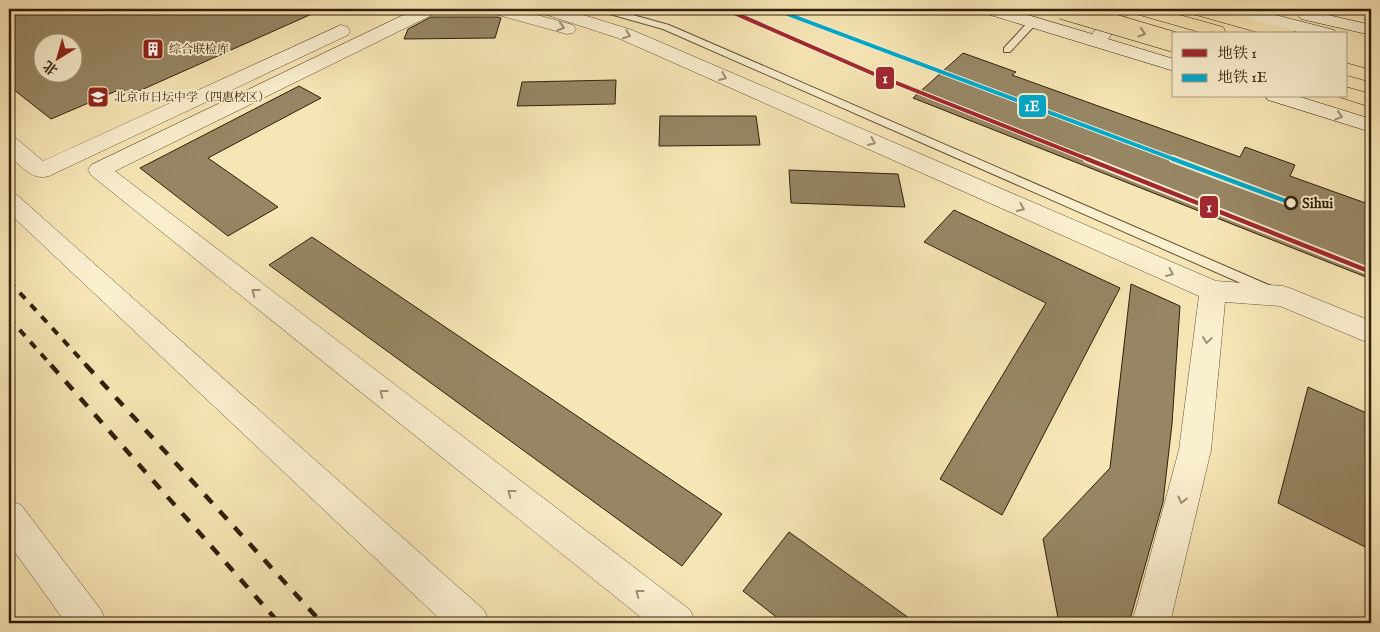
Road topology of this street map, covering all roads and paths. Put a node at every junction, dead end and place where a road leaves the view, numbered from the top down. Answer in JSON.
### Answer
{"nodes":[{"id":1,"x":390,"y":9,"type":"edge"},
{"id":2,"x":430,"y":9,"type":"edge"},
{"id":3,"x":497,"y":9,"type":"edge"},
{"id":4,"x":547,"y":9,"type":"edge"},
{"id":5,"x":602,"y":9,"type":"edge"},
{"id":6,"x":990,"y":9,"type":"edge"},
{"id":7,"x":1062,"y":9,"type":"edge"},
{"id":8,"x":1074,"y":9,"type":"edge"},
{"id":9,"x":1122,"y":9,"type":"edge"},
{"id":10,"x":1139,"y":9,"type":"edge"},
{"id":11,"x":1195,"y":9,"type":"edge"},
{"id":12,"x":1232,"y":9,"type":"edge"},
{"id":13,"x":1280,"y":9,"type":"edge"},
{"id":14,"x":1033,"y":22,"type":"junction"},
{"id":15,"x":1056,"y":30,"type":"junction"},
{"id":16,"x":1371,"y":30,"type":"edge"},
{"id":17,"x":1218,"y":32,"type":"edge"},
{"id":18,"x":1279,"y":32,"type":"edge"},
{"id":19,"x":1319,"y":32,"type":"edge"},
{"id":20,"x":1348,"y":39,"type":"edge"},
{"id":21,"x":1172,"y":41,"type":"edge"},
{"id":22,"x":1096,"y":42,"type":"junction"},
{"id":23,"x":1371,"y":44,"type":"edge"},
{"id":24,"x":1007,"y":50,"type":"dead end"},
{"id":25,"x":1348,"y":52,"type":"edge"},
{"id":26,"x":679,"y":58,"type":"junction"},
{"id":27,"x":1371,"y":58,"type":"edge"},
{"id":28,"x":1172,"y":64,"type":"edge"},
{"id":29,"x":1348,"y":70,"type":"edge"},
{"id":30,"x":1371,"y":76,"type":"edge"},
{"id":31,"x":1348,"y":95,"type":"edge"},
{"id":32,"x":1281,"y":98,"type":"edge"},
{"id":33,"x":1371,"y":101,"type":"edge"},
{"id":34,"x":1371,"y":126,"type":"edge"},
{"id":35,"x":9,"y":144,"type":"edge"},
{"id":36,"x":9,"y":200,"type":"edge"},
{"id":37,"x":1213,"y":291,"type":"junction"},
{"id":38,"x":1283,"y":296,"type":"junction"},
{"id":39,"x":1371,"y":333,"type":"edge"},
{"id":40,"x":9,"y":516,"type":"edge"},
{"id":41,"x":88,"y":623,"type":"edge"},
{"id":42,"x":471,"y":623,"type":"edge"},
{"id":43,"x":677,"y":623,"type":"edge"},
{"id":44,"x":1150,"y":623,"type":"edge"}],
"edges":[{"from":1,"to":35,"type":"street"},
{"from":43,"to":2,"type":"street","one_way":true},
{"from":3,"to":26,"type":"street","one_way":true},
{"from":4,"to":26,"type":"street","one_way":true},
{"from":5,"to":38,"type":"lane"},
{"from":6,"to":14,"type":"street"},
{"from":7,"to":21,"type":"highway","one_way":true,"bridge":true},
{"from":8,"to":15,"type":"street"},
{"from":9,"to":22,"type":"street"},
{"from":10,"to":17,"type":"highway"},
{"from":11,"to":18,"type":"highway"},
{"from":12,"to":19,"type":"street"},
{"from":13,"to":16,"type":"street"},
{"from":14,"to":15,"type":"street"},
{"from":14,"to":24,"type":"lane"},
{"from":15,"to":22,"type":"street"},
{"from":20,"to":23,"type":"street"},
{"from":22,"to":28,"type":"street"},
{"from":25,"to":27,"type":"highway"},
{"from":26,"to":37,"type":"street","one_way":true},
{"from":29,"to":30,"type":"highway"},
{"from":31,"to":33,"type":"highway"},
{"from":32,"to":34,"type":"street","one_way":true},
{"from":36,"to":42,"type":"street"},
{"from":37,"to":38,"type":"street"},
{"from":37,"to":44,"type":"street","one_way":true},
{"from":38,"to":39,"type":"street"},
{"from":40,"to":41,"type":"street"}]}
